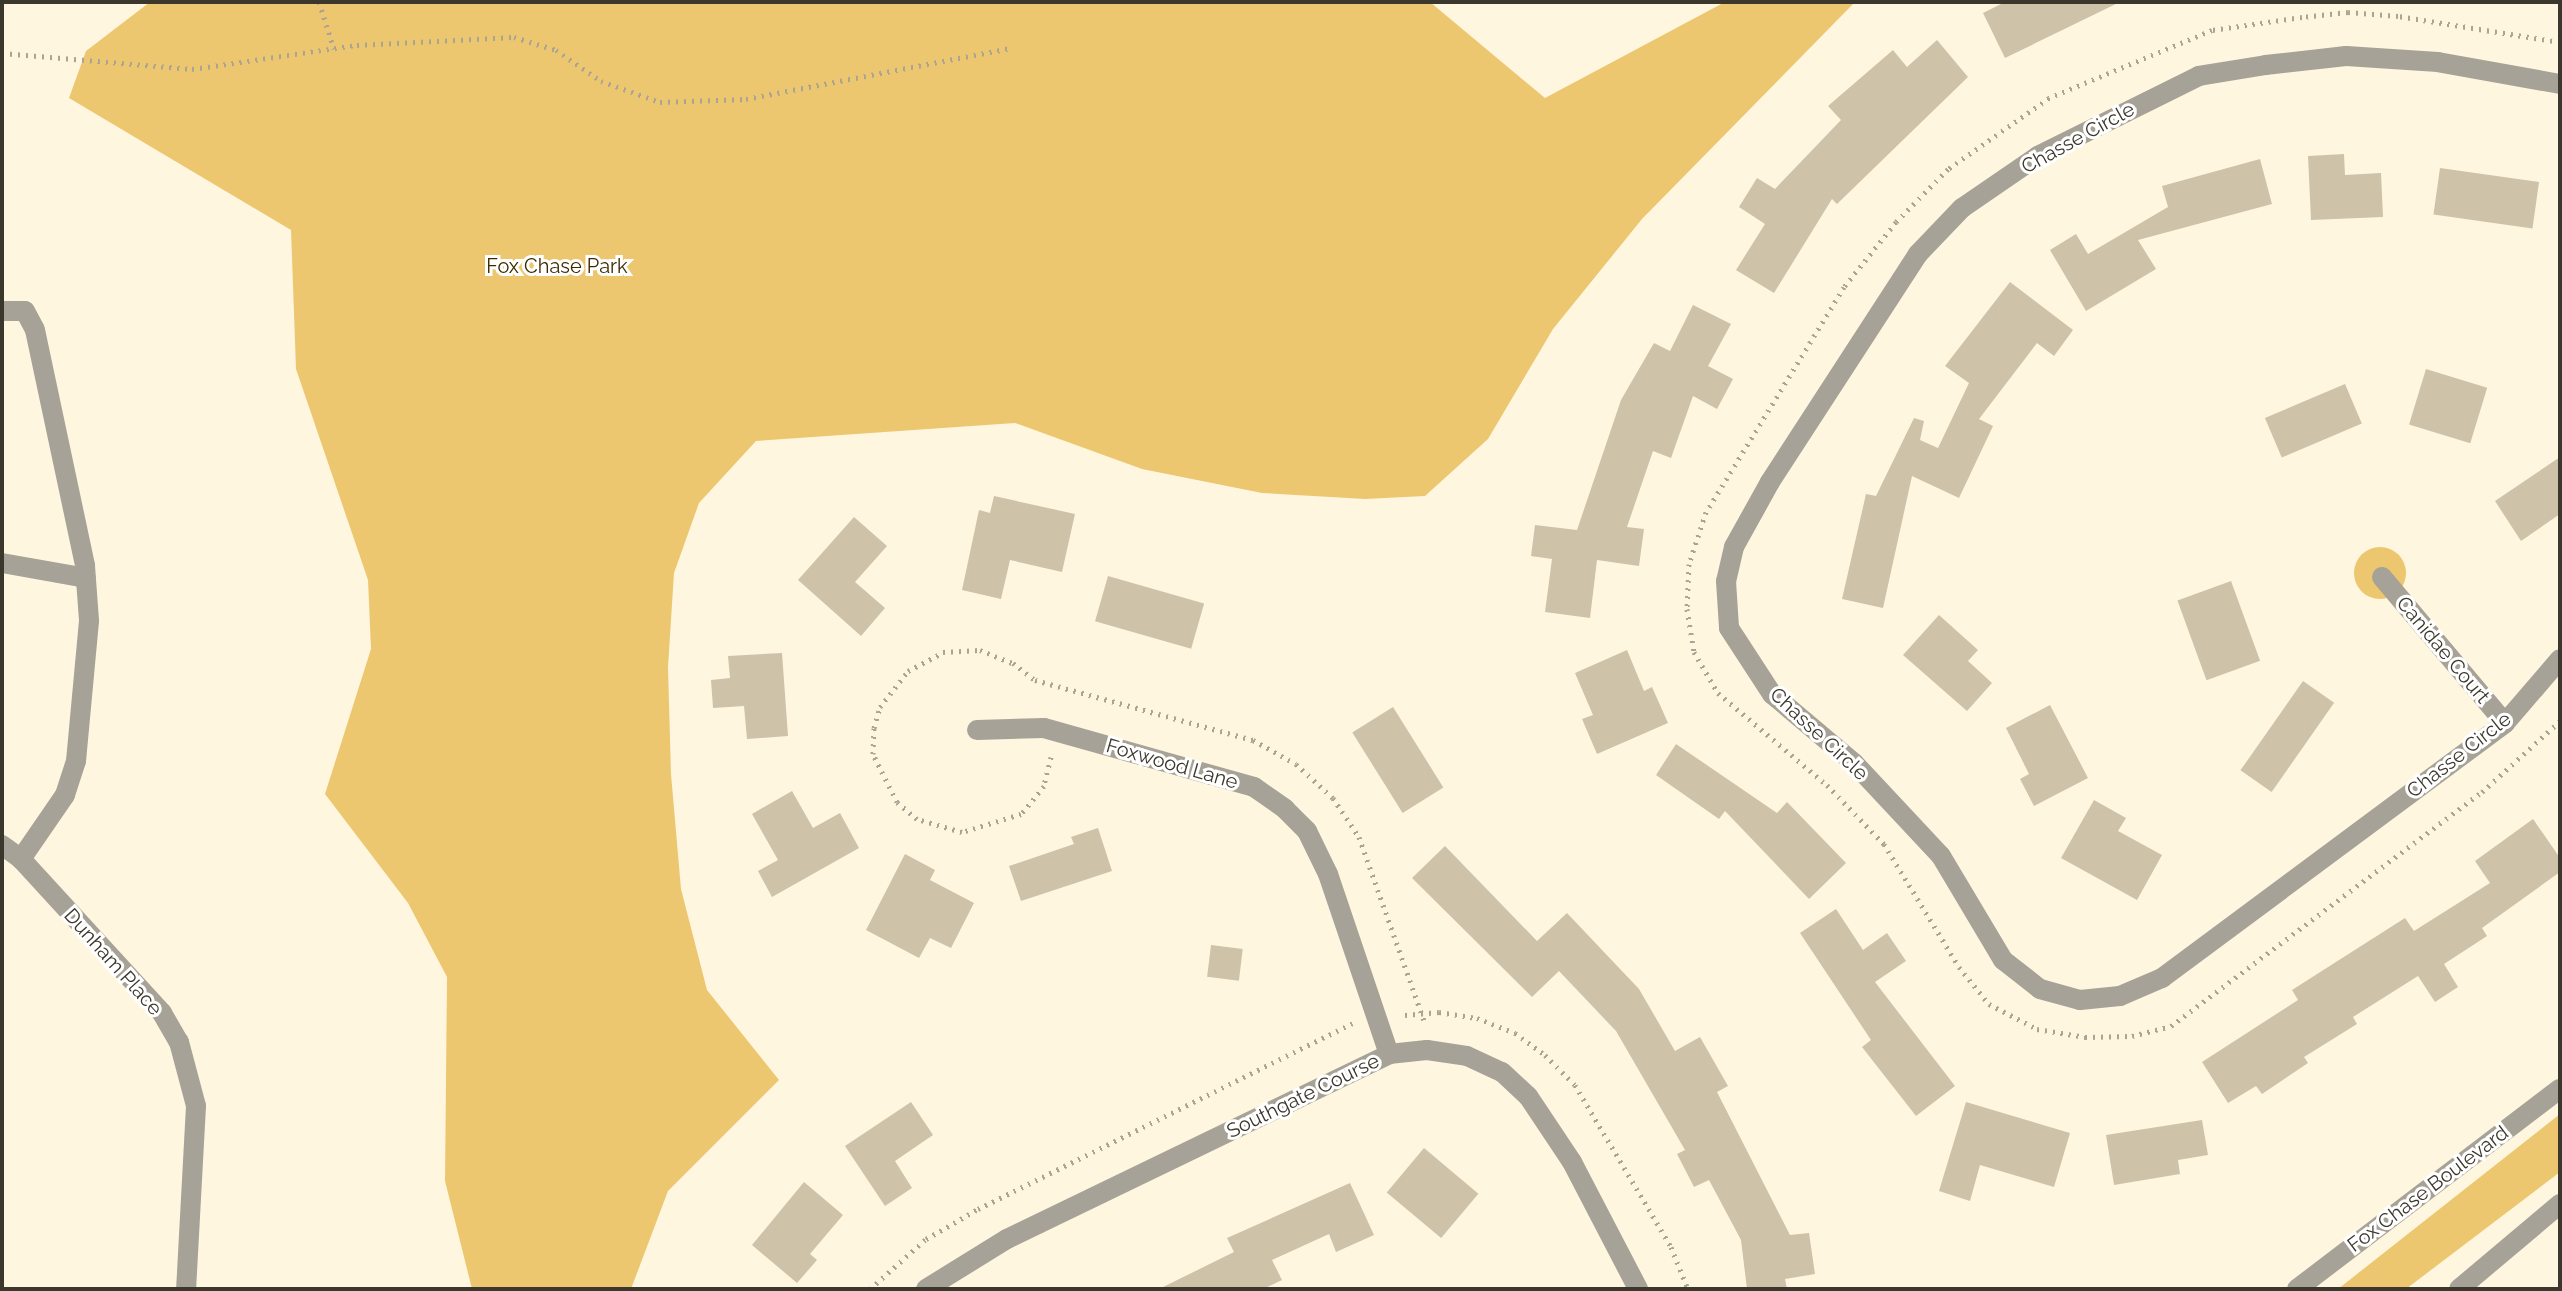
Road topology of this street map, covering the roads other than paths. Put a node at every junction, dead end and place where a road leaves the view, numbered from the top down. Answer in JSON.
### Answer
{"nodes":[{"id":1,"x":2560,"y":84,"type":"edge"},
{"id":2,"x":2,"y":311,"type":"edge"},
{"id":3,"x":2,"y":563,"type":"edge"},
{"id":4,"x":2382,"y":577,"type":"dead end"},
{"id":5,"x":86,"y":578,"type":"junction"},
{"id":6,"x":2560,"y":659,"type":"edge"},
{"id":7,"x":2505,"y":723,"type":"junction"},
{"id":8,"x":977,"y":730,"type":"dead end"},
{"id":9,"x":2,"y":845,"type":"edge"},
{"id":10,"x":21,"y":859,"type":"junction"},
{"id":11,"x":1389,"y":1054,"type":"junction"},
{"id":12,"x":2560,"y":1089,"type":"edge"},
{"id":13,"x":2560,"y":1204,"type":"edge"},
{"id":14,"x":186,"y":1289,"type":"edge"},
{"id":15,"x":926,"y":1289,"type":"edge"},
{"id":16,"x":1638,"y":1289,"type":"edge"},
{"id":17,"x":2297,"y":1289,"type":"edge"},
{"id":18,"x":2459,"y":1289,"type":"edge"}],
"edges":[{"from":1,"to":7,"type":"street","name":"Chasse Circle"},
{"from":2,"to":5,"type":"street"},
{"from":3,"to":5,"type":"street"},
{"from":4,"to":7,"type":"street","name":"Canidae Court"},
{"from":5,"to":10,"type":"street"},
{"from":6,"to":7,"type":"street","name":"Chasse Circle"},
{"from":8,"to":11,"type":"street","name":"Foxwood Lane"},
{"from":9,"to":10,"type":"street","name":"Dunham Place"},
{"from":10,"to":14,"type":"street","name":"Dunham Place"},
{"from":11,"to":15,"type":"street","name":"Southgate Course"},
{"from":11,"to":16,"type":"street","name":"Southgate Course"},
{"from":12,"to":17,"type":"street","name":"Fox Chase Boulevard"},
{"from":13,"to":18,"type":"street"}]}
